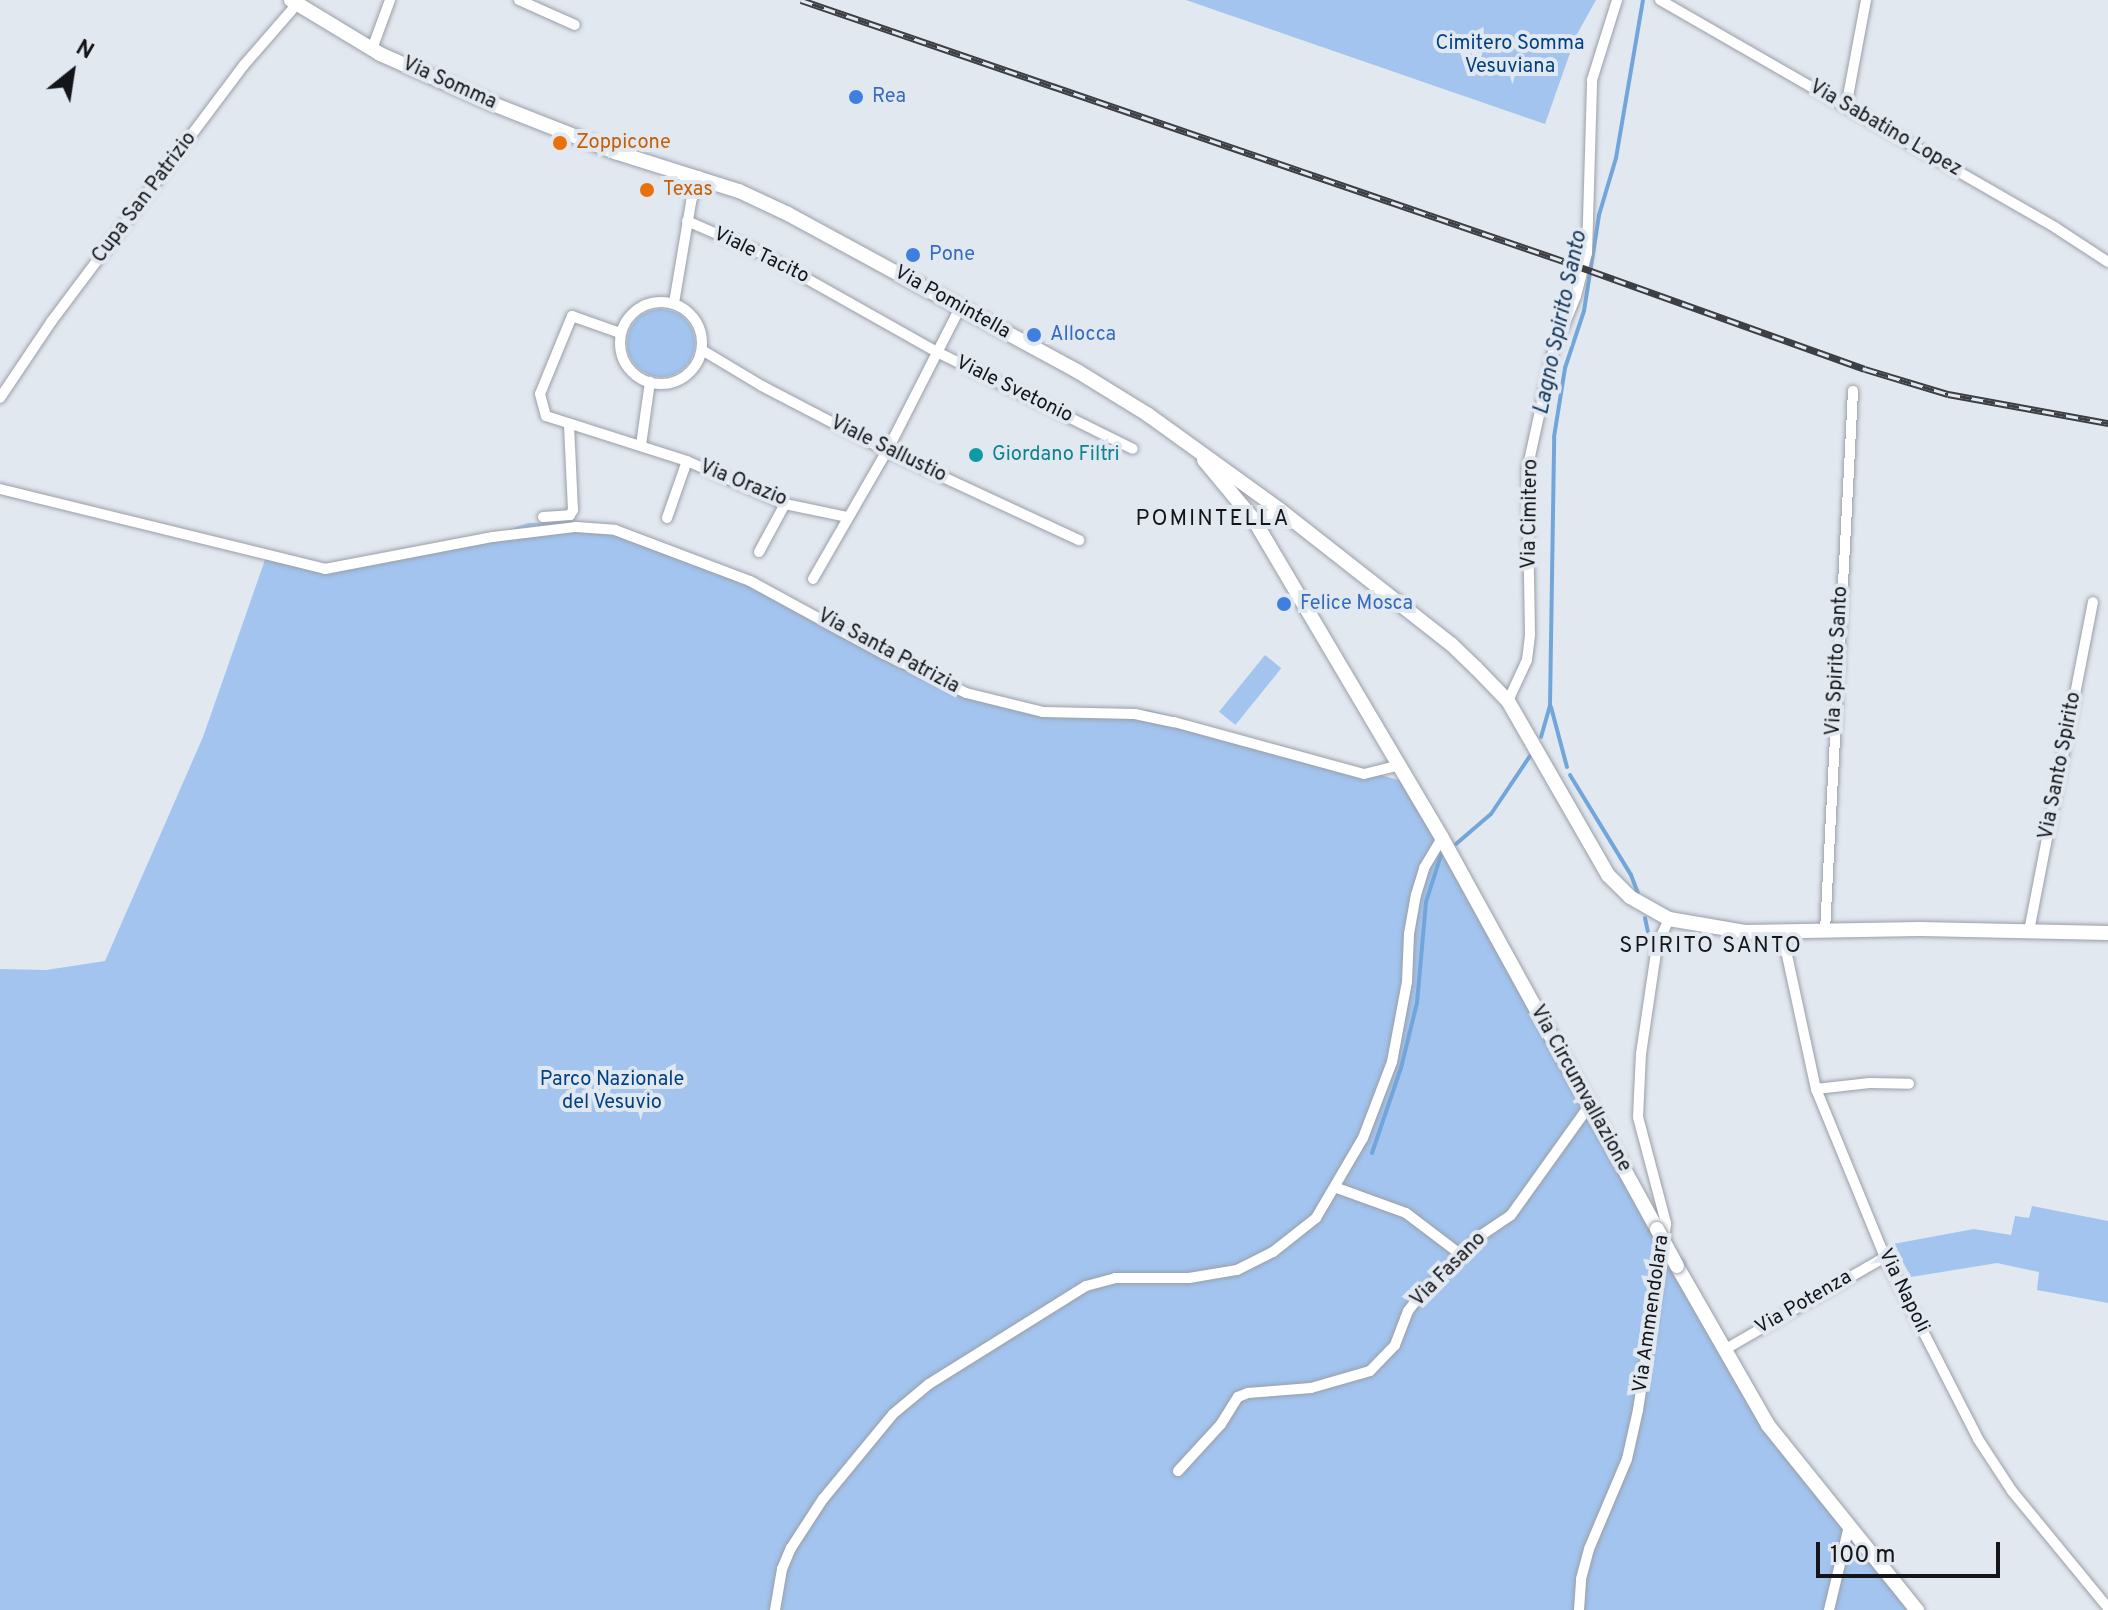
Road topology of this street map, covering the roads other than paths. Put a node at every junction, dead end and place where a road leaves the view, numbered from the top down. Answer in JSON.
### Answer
{"nodes":[{"id":1,"x":390,"y":0,"type":"edge"},
{"id":2,"x":519,"y":0,"type":"edge"},
{"id":3,"x":1617,"y":0,"type":"edge"},
{"id":4,"x":1660,"y":0,"type":"edge"},
{"id":5,"x":1866,"y":0,"type":"edge"},
{"id":6,"x":294,"y":2,"type":"edge"},
{"id":7,"x":575,"y":25,"type":"dead end"},
{"id":8,"x":372,"y":49,"type":"junction"},
{"id":9,"x":1846,"y":107,"type":"junction"},
{"id":10,"x":615,"y":152,"type":"joint"},
{"id":11,"x":699,"y":176,"type":"junction"},
{"id":12,"x":687,"y":221,"type":"junction"},
{"id":13,"x":2108,"y":262,"type":"edge"},
{"id":14,"x":674,"y":303,"type":"junction"},
{"id":15,"x":960,"y":308,"type":"junction"},
{"id":16,"x":620,"y":333,"type":"junction"},
{"id":17,"x":702,"y":350,"type":"junction"},
{"id":18,"x":939,"y":353,"type":"junction"},
{"id":19,"x":650,"y":382,"type":"junction"},
{"id":20,"x":1853,"y":391,"type":"dead end"},
{"id":21,"x":0,"y":398,"type":"edge"},
{"id":22,"x":569,"y":426,"type":"junction"},
{"id":23,"x":641,"y":445,"type":"junction"},
{"id":24,"x":1133,"y":449,"type":"dead end"},
{"id":25,"x":887,"y":451,"type":"junction"},
{"id":26,"x":687,"y":461,"type":"junction"},
{"id":27,"x":0,"y":489,"type":"edge"},
{"id":28,"x":785,"y":504,"type":"junction"},
{"id":29,"x":1263,"y":513,"type":"junction"},
{"id":30,"x":543,"y":517,"type":"dead end"},
{"id":31,"x":847,"y":517,"type":"junction"},
{"id":32,"x":667,"y":518,"type":"dead end"},
{"id":33,"x":1079,"y":540,"type":"dead end"},
{"id":34,"x":759,"y":552,"type":"dead end"},
{"id":35,"x":813,"y":579,"type":"dead end"},
{"id":36,"x":2093,"y":602,"type":"dead end"},
{"id":37,"x":1508,"y":701,"type":"junction"},
{"id":38,"x":1399,"y":765,"type":"junction"},
{"id":39,"x":1442,"y":838,"type":"junction"},
{"id":40,"x":1669,"y":919,"type":"junction"},
{"id":41,"x":1825,"y":931,"type":"junction"},
{"id":42,"x":2029,"y":931,"type":"junction"},
{"id":43,"x":1782,"y":932,"type":"junction"},
{"id":44,"x":2108,"y":933,"type":"edge"},
{"id":45,"x":1909,"y":1084,"type":"dead end"},
{"id":46,"x":1816,"y":1089,"type":"junction"},
{"id":47,"x":1589,"y":1106,"type":"junction"},
{"id":48,"x":1337,"y":1188,"type":"junction"},
{"id":49,"x":1460,"y":1254,"type":"junction"},
{"id":50,"x":1885,"y":1257,"type":"junction"},
{"id":51,"x":1724,"y":1350,"type":"junction"},
{"id":52,"x":1178,"y":1471,"type":"dead end"},
{"id":53,"x":1849,"y":1526,"type":"junction"},
{"id":54,"x":2108,"y":1608,"type":"edge"},
{"id":55,"x":775,"y":1610,"type":"edge"},
{"id":56,"x":1579,"y":1610,"type":"edge"},
{"id":57,"x":1829,"y":1610,"type":"edge"},
{"id":58,"x":1917,"y":1610,"type":"edge"}],
"edges":[{"from":1,"to":8,"type":"street"},
{"from":2,"to":7,"type":"street"},
{"from":3,"to":37,"type":"street","name":"Via Cimitero"},
{"from":4,"to":9,"type":"street","name":"Via Sabatino Lopez"},
{"from":5,"to":9,"type":"street"},
{"from":6,"to":8,"type":"main road","name":"Via Somma"},
{"from":6,"to":21,"type":"street","name":"Cupa San Patrizio"},
{"from":8,"to":10,"type":"main road","name":"Via Somma"},
{"from":9,"to":13,"type":"street","name":"Via Sabatino Lopez"},
{"from":10,"to":11,"type":"main road","name":"Via Pomintella"},
{"from":11,"to":12,"type":"street"},
{"from":11,"to":15,"type":"main road","name":"Via Pomintella"},
{"from":12,"to":14,"type":"street"},
{"from":12,"to":18,"type":"street","name":"Viale Tacito"},
{"from":14,"to":16,"type":"street"},
{"from":14,"to":17,"type":"street"},
{"from":15,"to":18,"type":"street"},
{"from":15,"to":29,"type":"main road","name":"Via Pomintella"},
{"from":16,"to":19,"type":"street"},
{"from":16,"to":22,"type":"street","name":"Via Orazio"},
{"from":17,"to":19,"type":"street"},
{"from":17,"to":25,"type":"street","name":"Viale Sallustio"},
{"from":18,"to":24,"type":"street","name":"Viale Svetonio"},
{"from":18,"to":25,"type":"street"},
{"from":19,"to":23,"type":"street"},
{"from":20,"to":41,"type":"street","name":"Via Spirito Santo"},
{"from":22,"to":23,"type":"street","name":"Via Orazio"},
{"from":22,"to":30,"type":"street"},
{"from":23,"to":26,"type":"street","name":"Via Orazio"},
{"from":25,"to":31,"type":"street"},
{"from":25,"to":33,"type":"street","name":"Viale Sallustio"},
{"from":26,"to":28,"type":"street","name":"Via Orazio"},
{"from":26,"to":32,"type":"street"},
{"from":27,"to":38,"type":"street","name":"Via Santa Patrizia"},
{"from":28,"to":31,"type":"street","name":"Via Orazio"},
{"from":28,"to":34,"type":"street"},
{"from":29,"to":37,"type":"main road","name":"Via Pomintella"},
{"from":29,"to":38,"type":"main road","name":"Via Circumvallazione"},
{"from":31,"to":35,"type":"street"},
{"from":36,"to":42,"type":"street","name":"Via Santo Spirito"},
{"from":37,"to":40,"type":"main road"},
{"from":38,"to":39,"type":"main road","name":"Via Circumvallazione"},
{"from":39,"to":47,"type":"main road","name":"Via Circumvallazione"},
{"from":39,"to":48,"type":"street"},
{"from":40,"to":43,"type":"main road"},
{"from":40,"to":56,"type":"street","name":"Via Ammendolara"},
{"from":41,"to":42,"type":"main road"},
{"from":41,"to":43,"type":"main road"},
{"from":42,"to":44,"type":"main road"},
{"from":43,"to":46,"type":"street","name":"Via Napoli"},
{"from":45,"to":46,"type":"street"},
{"from":46,"to":50,"type":"street","name":"Via Napoli"},
{"from":47,"to":49,"type":"street","name":"Via Fasano"},
{"from":47,"to":51,"type":"main road","name":"Via Circumvallazione","bridge":true},
{"from":48,"to":49,"type":"street"},
{"from":48,"to":55,"type":"street"},
{"from":49,"to":52,"type":"street","name":"Via Fasano"},
{"from":50,"to":51,"type":"street","name":"Via Potenza"},
{"from":50,"to":54,"type":"street","name":"Via Napoli"},
{"from":51,"to":53,"type":"main road","name":"Via Circumvallazione"},
{"from":53,"to":57,"type":"street"},
{"from":53,"to":58,"type":"main road","name":"Via Circumvallazione"}]}
